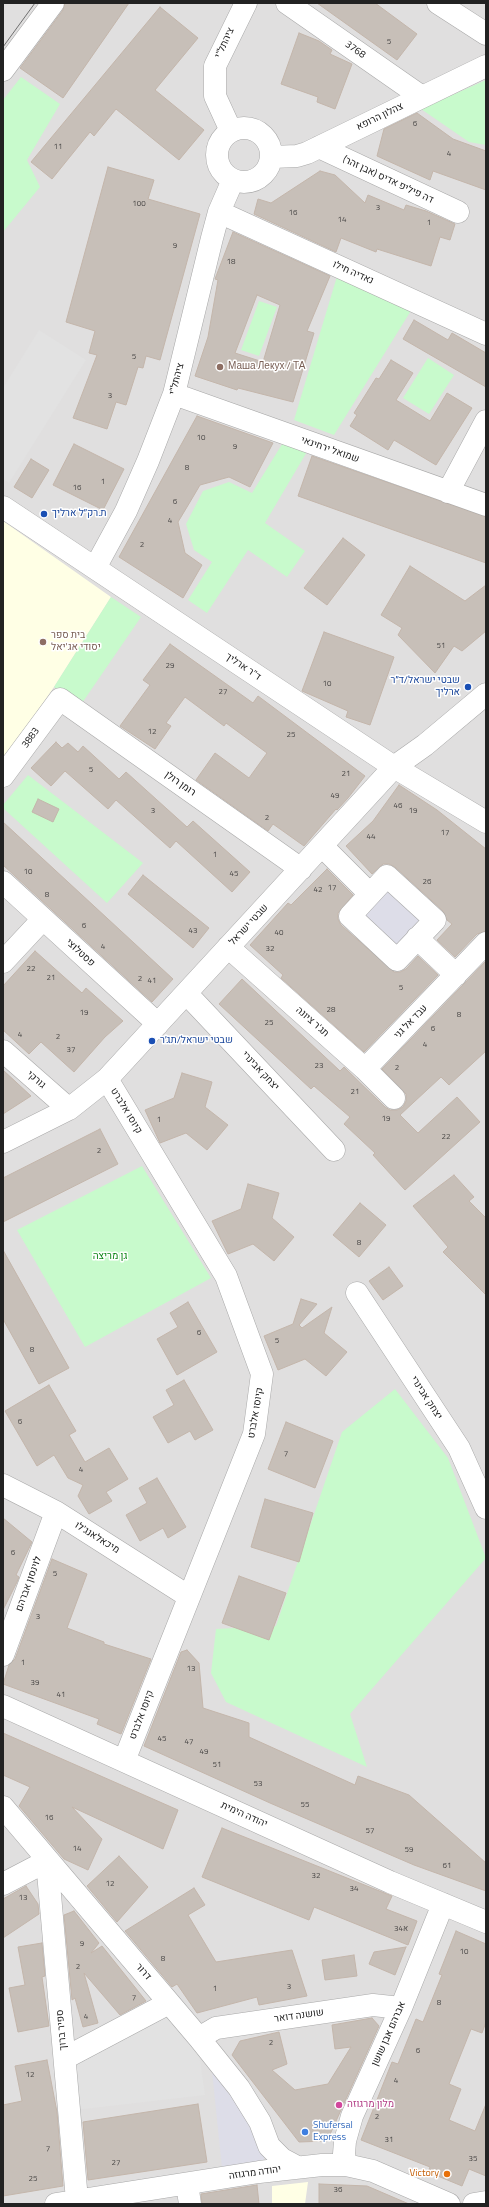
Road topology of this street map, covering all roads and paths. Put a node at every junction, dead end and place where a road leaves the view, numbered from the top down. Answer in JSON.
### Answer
{"nodes":[{"id":1,"x":53,"y":3,"type":"edge"},
{"id":2,"x":246,"y":3,"type":"edge"},
{"id":3,"x":287,"y":3,"type":"edge"},
{"id":4,"x":438,"y":3,"type":"edge"},
{"id":5,"x":486,"y":34,"type":"edge"},
{"id":6,"x":486,"y":66,"type":"edge"},
{"id":7,"x":3,"y":70,"type":"edge"},
{"id":8,"x":422,"y":97,"type":"junction"},
{"id":9,"x":231,"y":131,"type":"junction"},
{"id":10,"x":319,"y":147,"type":"junction"},
{"id":11,"x":272,"y":157,"type":"junction"},
{"id":12,"x":233,"y":180,"type":"junction"},
{"id":13,"x":219,"y":212,"type":"junction"},
{"id":14,"x":458,"y":212,"type":"dead end"},
{"id":15,"x":486,"y":334,"type":"edge"},
{"id":16,"x":174,"y":394,"type":"junction"},
{"id":17,"x":486,"y":421,"type":"edge"},
{"id":18,"x":448,"y":492,"type":"junction"},
{"id":19,"x":486,"y":505,"type":"edge"},
{"id":20,"x":3,"y":507,"type":"edge"},
{"id":21,"x":95,"y":568,"type":"junction"},
{"id":22,"x":486,"y":694,"type":"edge"},
{"id":23,"x":60,"y":699,"type":"joint"},
{"id":24,"x":425,"y":745,"type":"junction"},
{"id":25,"x":394,"y":767,"type":"junction"},
{"id":26,"x":3,"y":776,"type":"edge"},
{"id":27,"x":428,"y":787,"type":"junction"},
{"id":28,"x":486,"y":822,"type":"edge"},
{"id":29,"x":322,"y":846,"type":"junction"},
{"id":30,"x":301,"y":869,"type":"junction"},
{"id":31,"x":3,"y":882,"type":"edge"},
{"id":32,"x":370,"y":894,"type":"junction"},
{"id":33,"x":43,"y":919,"type":"junction"},
{"id":34,"x":417,"y":938,"type":"junction"},
{"id":35,"x":486,"y":943,"type":"edge"},
{"id":36,"x":228,"y":947,"type":"junction"},
{"id":37,"x":3,"y":962,"type":"edge"},
{"id":38,"x":456,"y":975,"type":"junction"},
{"id":39,"x":186,"y":993,"type":"junction"},
{"id":40,"x":158,"y":1024,"type":"junction"},
{"id":41,"x":3,"y":1051,"type":"edge"},
{"id":42,"x":365,"y":1069,"type":"junction"},
{"id":43,"x":107,"y":1079,"type":"junction"},
{"id":44,"x":394,"y":1098,"type":"dead end"},
{"id":45,"x":69,"y":1109,"type":"junction"},
{"id":46,"x":3,"y":1142,"type":"edge"},
{"id":47,"x":334,"y":1150,"type":"dead end"},
{"id":48,"x":358,"y":1293,"type":"dead end"},
{"id":49,"x":3,"y":1485,"type":"edge"},
{"id":50,"x":486,"y":1508,"type":"edge"},
{"id":51,"x":56,"y":1512,"type":"junction"},
{"id":52,"x":188,"y":1596,"type":"junction"},
{"id":53,"x":3,"y":1655,"type":"edge"},
{"id":54,"x":3,"y":1706,"type":"edge"},
{"id":55,"x":124,"y":1761,"type":"junction"},
{"id":56,"x":3,"y":1807,"type":"edge"},
{"id":57,"x":47,"y":1860,"type":"junction"},
{"id":58,"x":3,"y":1884,"type":"edge"},
{"id":59,"x":443,"y":1904,"type":"junction"},
{"id":60,"x":486,"y":1922,"type":"edge"},
{"id":61,"x":169,"y":2003,"type":"junction"},
{"id":62,"x":402,"y":2008,"type":"junction"},
{"id":63,"x":199,"y":2038,"type":"junction"},
{"id":64,"x":65,"y":2058,"type":"junction"},
{"id":65,"x":269,"y":2146,"type":"junction"},
{"id":66,"x":346,"y":2165,"type":"junction"},
{"id":67,"x":296,"y":2167,"type":"junction"},
{"id":68,"x":259,"y":2172,"type":"junction"},
{"id":69,"x":188,"y":2194,"type":"edge"},
{"id":70,"x":78,"y":2200,"type":"junction"},
{"id":71,"x":486,"y":2202,"type":"edge"},
{"id":72,"x":56,"y":2204,"type":"edge"},
{"id":73,"x":449,"y":2204,"type":"edge"},
{"id":74,"x":474,"y":2204,"type":"edge"}],
"edges":[{"from":1,"to":7,"type":"street"},
{"from":2,"to":9,"type":"street","name":"ציהתל\"י"},
{"from":3,"to":8,"type":"street","name":"3768"},
{"from":4,"to":5,"type":"street"},
{"from":6,"to":8,"type":"street","name":"צהלון הרופא"},
{"from":8,"to":10,"type":"street","name":"צהלון הרופא"},
{"from":9,"to":11,"type":"street"},
{"from":9,"to":12,"type":"street"},
{"from":10,"to":11,"type":"street","name":"צהלון הרופא"},
{"from":10,"to":14,"type":"street","name":"דה פיליפ אדיס (אבן זהר)"},
{"from":11,"to":12,"type":"street"},
{"from":12,"to":13,"type":"street","name":"ציהתל\"י"},
{"from":13,"to":15,"type":"street","name":"נאדיה חילו"},
{"from":13,"to":16,"type":"street","name":"ציהתל\"י"},
{"from":16,"to":18,"type":"street","name":"שמואל ירחינאי"},
{"from":16,"to":21,"type":"street","name":"ציהתל\"י"},
{"from":17,"to":18,"type":"street"},
{"from":18,"to":19,"type":"street","name":"שמואל ירחינאי"},
{"from":20,"to":21,"type":"street","name":"ד\"ר ארליך"},
{"from":21,"to":25,"type":"street","name":"ד\"ר ארליך"},
{"from":22,"to":24,"type":"street","name":"שבטי ישראל"},
{"from":23,"to":26,"type":"street","name":"3883"},
{"from":23,"to":30,"type":"street","name":"רומן רולן"},
{"from":24,"to":25,"type":"street","name":"שבטי ישראל"},
{"from":24,"to":27,"type":"street"},
{"from":25,"to":27,"type":"street","name":"ד\"ר ארליך"},
{"from":25,"to":29,"type":"street","name":"שבטי ישראל"},
{"from":27,"to":28,"type":"street","name":"ד\"ר ארליך"},
{"from":29,"to":30,"type":"street","name":"שבטי ישראל"},
{"from":29,"to":32,"type":"street"},
{"from":30,"to":36,"type":"street","name":"שבטי ישראל"},
{"from":31,"to":33,"type":"street","name":"פסטלוצי"},
{"from":32,"to":34,"type":"street"},
{"from":32,"to":34,"type":"street"},
{"from":33,"to":37,"type":"street"},
{"from":33,"to":40,"type":"street","name":"פסטלוצי"},
{"from":34,"to":38,"type":"street"},
{"from":35,"to":38,"type":"street","name":"עבד אל גני"},
{"from":36,"to":39,"type":"street","name":"שבטי ישראל"},
{"from":36,"to":42,"type":"street","name":"תג'ר ציונה"},
{"from":38,"to":42,"type":"street","name":"עבד אל גני"},
{"from":39,"to":40,"type":"street","name":"שבטי ישראל"},
{"from":39,"to":47,"type":"street","name":"יצחק אבינרי"},
{"from":40,"to":43,"type":"street","name":"שבטי ישראל"},
{"from":41,"to":45,"type":"street","name":"גורקי"},
{"from":42,"to":44,"type":"street","name":"תג'ר ציונה"},
{"from":43,"to":45,"type":"street","name":"שבטי ישראל"},
{"from":43,"to":52,"type":"street","name":"קיוסו אלברט"},
{"from":45,"to":46,"type":"street","name":"שבטי ישראל"},
{"from":48,"to":50,"type":"street","name":"יצחק אבינרי"},
{"from":49,"to":51,"type":"street","name":"מיכאלאנג'לו"},
{"from":51,"to":52,"type":"street","name":"מיכאלאנג'לו"},
{"from":51,"to":53,"type":"street","name":"לוינסון אברהם"},
{"from":52,"to":55,"type":"street","name":"קיוסו אלברט"},
{"from":54,"to":55,"type":"street","name":"יהודה הימית"},
{"from":55,"to":59,"type":"street","name":"יהודה הימית"},
{"from":56,"to":57,"type":"street","name":"דרור"},
{"from":57,"to":58,"type":"street"},
{"from":57,"to":61,"type":"street","name":"דרור"},
{"from":57,"to":64,"type":"street","name":"ספיר ברוך"},
{"from":59,"to":60,"type":"street","name":"יהודה הימית"},
{"from":59,"to":62,"type":"street","name":"אברהם אבן שושן"},
{"from":61,"to":63,"type":"street","name":"דרור"},
{"from":61,"to":64,"type":"street"},
{"from":62,"to":63,"type":"street","name":"שושנה דואר"},
{"from":62,"to":66,"type":"street","name":"אברהם אבן שושן"},
{"from":63,"to":65,"type":"street","name":"דרור"},
{"from":64,"to":70,"type":"street","name":"ספיר ברוך"},
{"from":65,"to":67,"type":"street","name":"דרור"},
{"from":65,"to":68,"type":"street"},
{"from":66,"to":67,"type":"street","name":"יהודה מרגוזה"},
{"from":66,"to":73,"type":"street","name":"יהודה מרגוזה"},
{"from":67,"to":68,"type":"street","name":"יהודה מרגוזה"},
{"from":68,"to":69,"type":"street","name":"יהודה מרגוזה"},
{"from":69,"to":70,"type":"street","name":"יהודה מרגוזה"},
{"from":70,"to":72,"type":"street","name":"יהודה מרגוזה"},
{"from":71,"to":74,"type":"street"}]}
